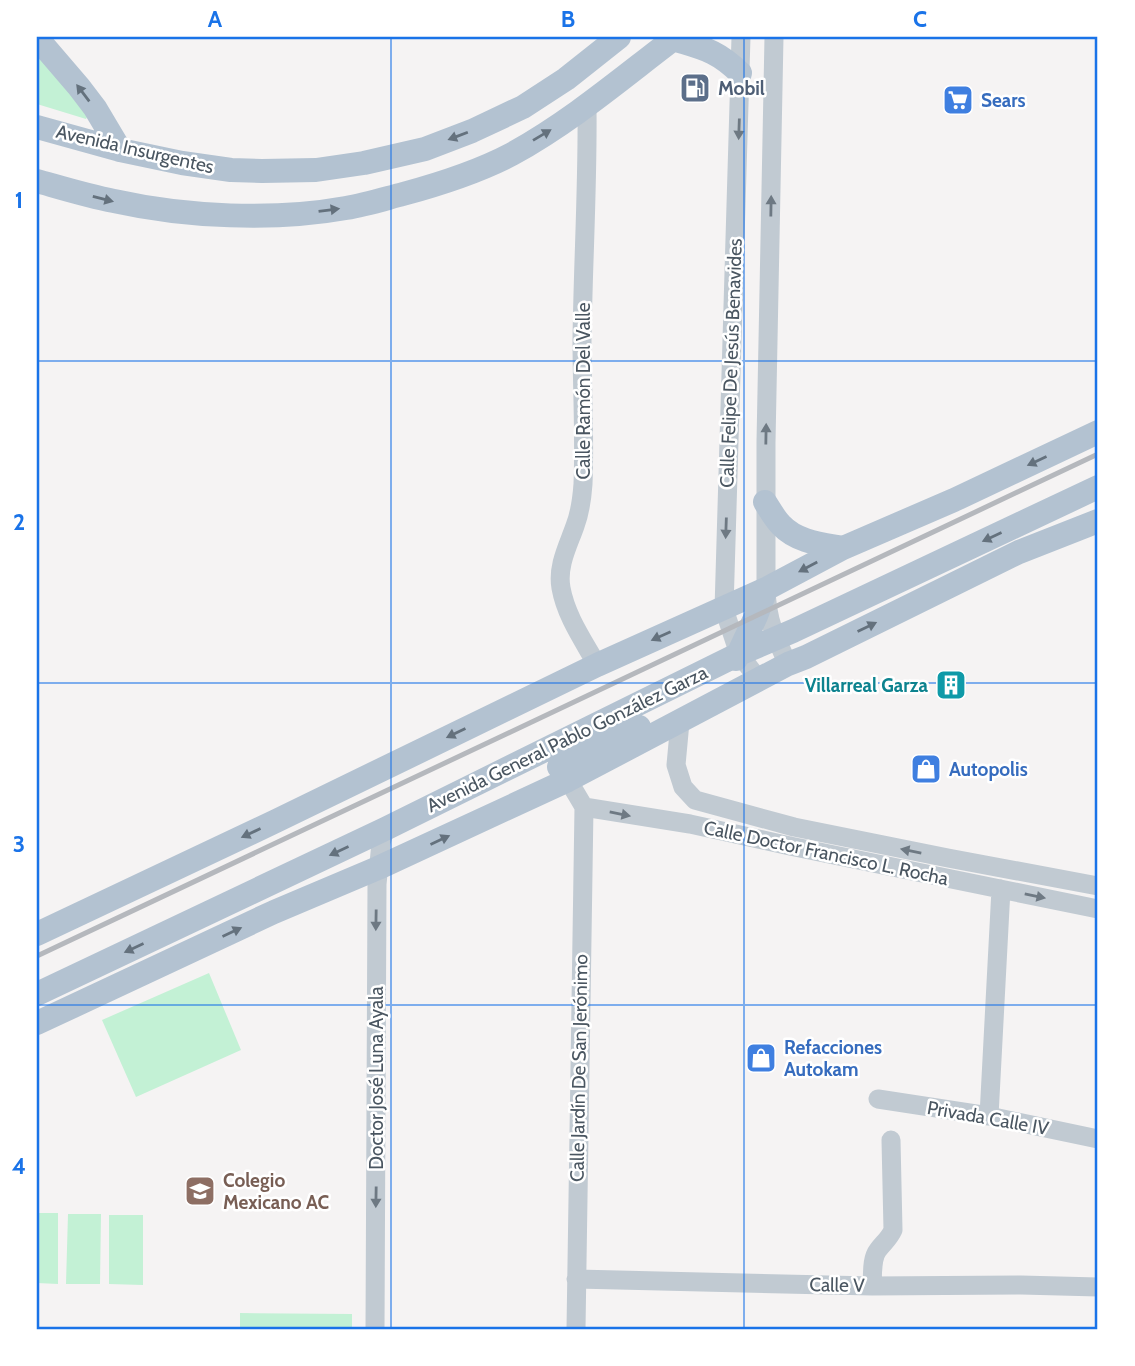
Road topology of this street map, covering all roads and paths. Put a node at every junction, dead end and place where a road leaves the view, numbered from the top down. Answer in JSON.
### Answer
{"nodes":[{"id":1,"x":618,"y":37,"type":"edge"},
{"id":2,"x":741,"y":37,"type":"edge"},
{"id":3,"x":774,"y":37,"type":"edge"},
{"id":4,"x":37,"y":38,"type":"edge"},
{"id":5,"x":675,"y":38,"type":"edge"},
{"id":6,"x":740,"y":73,"type":"junction"},
{"id":7,"x":587,"y":106,"type":"junction"},
{"id":8,"x":37,"y":127,"type":"edge"},
{"id":9,"x":120,"y":150,"type":"junction"},
{"id":10,"x":37,"y":181,"type":"edge"},
{"id":11,"x":1098,"y":432,"type":"edge"},
{"id":12,"x":1098,"y":487,"type":"edge"},
{"id":13,"x":765,"y":502,"type":"junction"},
{"id":14,"x":1098,"y":521,"type":"edge"},
{"id":15,"x":843,"y":548,"type":"junction"},
{"id":16,"x":766,"y":589,"type":"junction"},
{"id":17,"x":724,"y":609,"type":"junction"},
{"id":18,"x":775,"y":639,"type":"junction"},
{"id":19,"x":739,"y":654,"type":"junction"},
{"id":20,"x":788,"y":664,"type":"junction"},
{"id":21,"x":597,"y":665,"type":"junction"},
{"id":22,"x":759,"y":680,"type":"junction"},
{"id":23,"x":680,"y":722,"type":"junction"},
{"id":24,"x":568,"y":780,"type":"junction"},
{"id":25,"x":540,"y":793,"type":"junction"},
{"id":26,"x":695,"y":800,"type":"junction"},
{"id":27,"x":584,"y":807,"type":"junction"},
{"id":28,"x":690,"y":824,"type":"junction"},
{"id":29,"x":385,"y":829,"type":"junction"},
{"id":30,"x":792,"y":837,"type":"junction"},
{"id":31,"x":947,"y":868,"type":"junction"},
{"id":32,"x":378,"y":869,"type":"junction"},
{"id":33,"x":1098,"y":886,"type":"edge"},
{"id":34,"x":1000,"y":889,"type":"junction"},
{"id":35,"x":1098,"y":909,"type":"edge"},
{"id":36,"x":37,"y":934,"type":"edge"},
{"id":37,"x":37,"y":995,"type":"edge"},
{"id":38,"x":37,"y":1023,"type":"edge"},
{"id":39,"x":878,"y":1099,"type":"dead end"},
{"id":40,"x":989,"y":1116,"type":"junction"},
{"id":41,"x":1098,"y":1139,"type":"edge"},
{"id":42,"x":891,"y":1140,"type":"dead end"},
{"id":43,"x":576,"y":1279,"type":"junction"},
{"id":44,"x":872,"y":1286,"type":"junction"},
{"id":45,"x":1098,"y":1287,"type":"edge"},
{"id":46,"x":374,"y":1329,"type":"edge"},
{"id":47,"x":576,"y":1329,"type":"edge"}],
"edges":[{"from":1,"to":9,"type":"main road","name":"Avenida Insurgentes","one_way":true},
{"from":2,"to":6,"type":"street","name":"Calle Felipe De Jesús Benavides"},
{"from":13,"to":3,"type":"street","name":"Calle Felipe De Jesús Benavides","one_way":true},
{"from":9,"to":4,"type":"main road","one_way":true},
{"from":5,"to":6,"type":"main road"},
{"from":5,"to":7,"type":"main road"},
{"from":6,"to":17,"type":"street","name":"Calle Felipe De Jesús Benavides","one_way":true},
{"from":10,"to":7,"type":"main road","one_way":true},
{"from":7,"to":21,"type":"street","name":"Calle Ramón Del Valle"},
{"from":8,"to":9,"type":"main road","name":"Avenida Insurgentes"},
{"from":11,"to":15,"type":"main road","one_way":true},
{"from":12,"to":18,"type":"main road","name":"Avenida General Pablo González Garza","one_way":true},
{"from":13,"to":15,"type":"main road"},
{"from":13,"to":16,"type":"street","name":"Calle Felipe De Jesús Benavides"},
{"from":20,"to":14,"type":"main road","name":"Avenida General Pablo González Garza","one_way":true},
{"from":15,"to":16,"type":"main road","one_way":true},
{"from":16,"to":17,"type":"main road"},
{"from":16,"to":18,"type":"street","name":"Calle Felipe De Jesús Benavides"},
{"from":16,"to":19,"type":"main road"},
{"from":17,"to":19,"type":"street","name":"Calle Felipe De Jesús Benavides"},
{"from":17,"to":21,"type":"main road","one_way":true},
{"from":18,"to":19,"type":"main road","name":"Avenida General Pablo González Garza"},
{"from":18,"to":20,"type":"street","name":"Calle Felipe De Jesús Benavides"},
{"from":19,"to":22,"type":"street","name":"Calle Felipe De Jesús Benavides"},
{"from":19,"to":25,"type":"main road"},
{"from":19,"to":29,"type":"main road","name":"Avenida General Pablo González Garza"},
{"from":20,"to":22,"type":"main road","name":"Avenida General Pablo González Garza"},
{"from":21,"to":36,"type":"main road","one_way":true},
{"from":22,"to":23,"type":"main road","name":"Avenida General Pablo González Garza"},
{"from":23,"to":24,"type":"main road","name":"Avenida General Pablo González Garza"},
{"from":23,"to":26,"type":"street","name":"Calle Doctor Francisco L. Rocha"},
{"from":24,"to":25,"type":"main road","name":"Avenida General Pablo González Garza"},
{"from":24,"to":27,"type":"street"},
{"from":32,"to":25,"type":"main road","name":"Avenida General Pablo González Garza","one_way":true},
{"from":26,"to":28,"type":"street"},
{"from":26,"to":30,"type":"street","name":"Calle Doctor Francisco L. Rocha"},
{"from":27,"to":28,"type":"street","name":"Calle Doctor Francisco L. Rocha","one_way":true},
{"from":27,"to":43,"type":"street","name":"Calle Jardín De San Jerónimo"},
{"from":28,"to":30,"type":"street","name":"Calle Doctor Francisco L. Rocha"},
{"from":29,"to":32,"type":"street","name":"Doctor José Luna Ayala"},
{"from":29,"to":37,"type":"main road","name":"Avenida General Pablo González Garza","one_way":true},
{"from":30,"to":31,"type":"street","name":"Calle Doctor Francisco L. Rocha"},
{"from":31,"to":33,"type":"street","name":"Calle Doctor Francisco L. Rocha"},
{"from":31,"to":34,"type":"street","name":"Calle Doctor Francisco L. Rocha"},
{"from":38,"to":32,"type":"main road","name":"Avenida General Pablo González Garza","one_way":true},
{"from":32,"to":46,"type":"street","name":"Doctor José Luna Ayala","one_way":true},
{"from":34,"to":35,"type":"street","name":"Calle Doctor Francisco L. Rocha","one_way":true},
{"from":34,"to":40,"type":"street"},
{"from":39,"to":40,"type":"street","name":"Privada Calle IV"},
{"from":40,"to":41,"type":"street","name":"Privada Calle IV"},
{"from":42,"to":44,"type":"street"},
{"from":43,"to":44,"type":"street","name":"Calle V"},
{"from":43,"to":47,"type":"street","name":"Calle Jardín De San Jerónimo"},
{"from":44,"to":45,"type":"street","name":"Calle V"}]}
